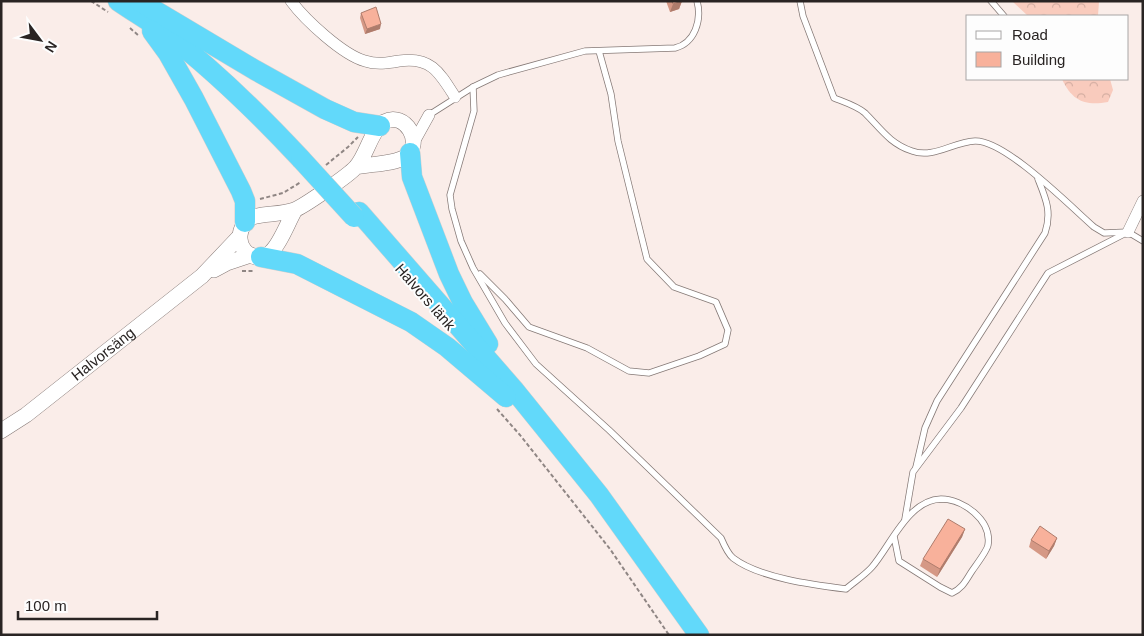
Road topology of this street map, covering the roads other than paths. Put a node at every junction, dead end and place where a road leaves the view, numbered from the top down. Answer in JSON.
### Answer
{"nodes":[{"id":1,"x":291,"y":1,"type":"edge"},
{"id":2,"x":697,"y":1,"type":"edge"},
{"id":3,"x":800,"y":1,"type":"edge"},
{"id":4,"x":991,"y":1,"type":"edge"},
{"id":5,"x":114,"y":7,"type":"edge"},
{"id":6,"x":135,"y":10,"type":"edge"},
{"id":7,"x":1003,"y":15,"type":"edge"},
{"id":8,"x":599,"y":51,"type":"junction"},
{"id":9,"x":473,"y":87,"type":"junction"},
{"id":10,"x":455,"y":97,"type":"junction"},
{"id":11,"x":429,"y":116,"type":"junction"},
{"id":12,"x":402,"y":122,"type":"junction"},
{"id":13,"x":372,"y":125,"type":"junction"},
{"id":14,"x":412,"y":148,"type":"junction"},
{"id":15,"x":356,"y":167,"type":"junction"},
{"id":16,"x":1037,"y":177,"type":"junction"},
{"id":17,"x":1143,"y":201,"type":"edge"},
{"id":18,"x":295,"y":210,"type":"junction"},
{"id":19,"x":242,"y":230,"type":"junction"},
{"id":20,"x":1128,"y":232,"type":"junction"},
{"id":21,"x":1143,"y":242,"type":"edge"},
{"id":22,"x":257,"y":261,"type":"junction"},
{"id":23,"x":474,"y":268,"type":"junction"},
{"id":24,"x":202,"y":276,"type":"junction"},
{"id":25,"x":518,"y":400,"type":"junction"},
{"id":26,"x":1,"y":431,"type":"edge"},
{"id":27,"x":916,"y":469,"type":"junction"},
{"id":28,"x":905,"y":519,"type":"junction"},
{"id":29,"x":894,"y":536,"type":"junction"},
{"id":30,"x":688,"y":635,"type":"edge"},
{"id":31,"x":699,"y":635,"type":"edge"}],
"edges":[{"from":1,"to":10,"type":"street"},
{"from":2,"to":8,"type":"lane"},
{"from":3,"to":16,"type":"lane"},
{"from":4,"to":7,"type":"lane"},
{"from":5,"to":6,"type":"highway","name":"Halvors länk"},
{"from":6,"to":13,"type":"highway"},
{"from":6,"to":19,"type":"highway"},
{"from":6,"to":25,"type":"highway","name":"Halvors länk"},
{"from":8,"to":9,"type":"lane"},
{"from":8,"to":23,"type":"lane"},
{"from":9,"to":10,"type":"lane"},
{"from":9,"to":23,"type":"lane"},
{"from":10,"to":11,"type":"lane"},
{"from":11,"to":12,"type":"street"},
{"from":11,"to":14,"type":"street"},
{"from":12,"to":13,"type":"street"},
{"from":12,"to":14,"type":"street"},
{"from":13,"to":15,"type":"street","name":"Halvorsäng"},
{"from":14,"to":15,"type":"street","name":"Halvorsäng"},
{"from":14,"to":25,"type":"highway"},
{"from":15,"to":18,"type":"street","name":"Halvorsäng"},
{"from":16,"to":20,"type":"lane"},
{"from":16,"to":27,"type":"lane"},
{"from":17,"to":20,"type":"street"},
{"from":18,"to":19,"type":"street","name":"Halvorsäng"},
{"from":18,"to":22,"type":"street","name":"Halvorsäng"},
{"from":19,"to":22,"type":"street"},
{"from":19,"to":24,"type":"street","name":"Halvorsäng"},
{"from":20,"to":21,"type":"lane"},
{"from":20,"to":27,"type":"lane"},
{"from":22,"to":24,"type":"street","name":"Halvorsäng"},
{"from":22,"to":25,"type":"highway"},
{"from":23,"to":29,"type":"lane"},
{"from":24,"to":26,"type":"street","name":"Halvorsäng"},
{"from":25,"to":30,"type":"highway","name":"Halvors länk"},
{"from":25,"to":31,"type":"highway","name":"Halvors länk"},
{"from":27,"to":28,"type":"lane"},
{"from":28,"to":29,"type":"lane"},
{"from":28,"to":29,"type":"lane"}]}
